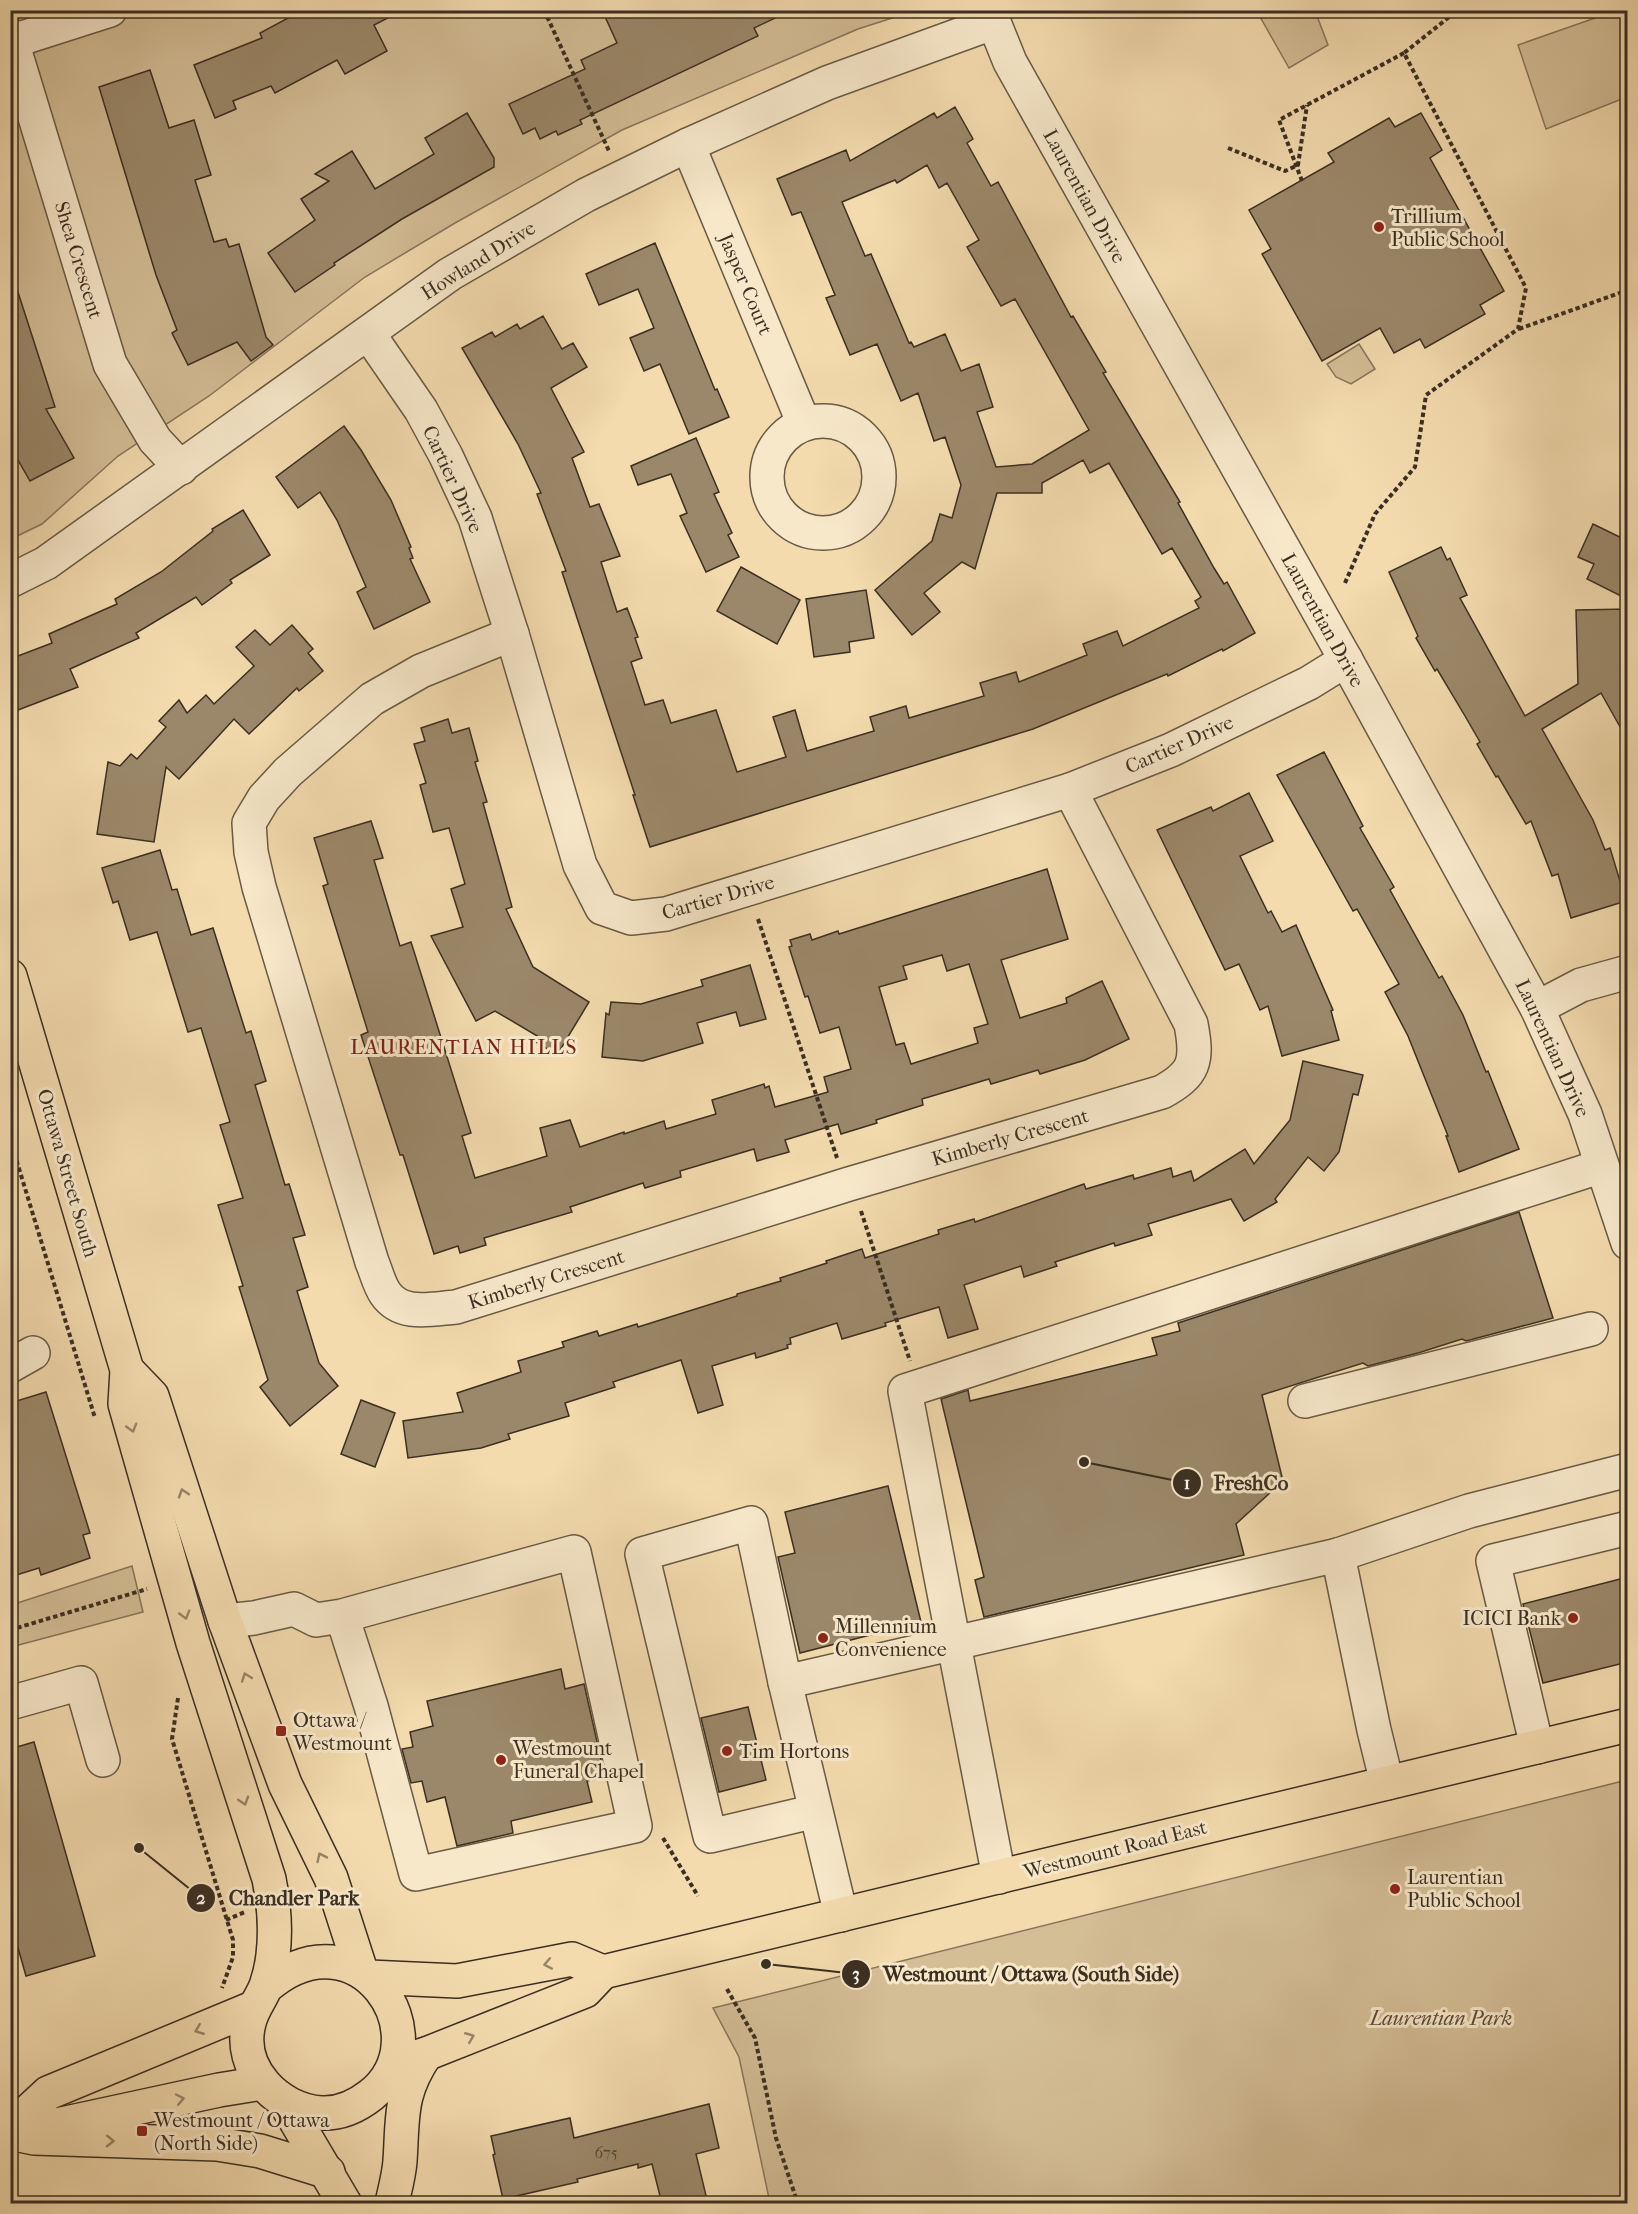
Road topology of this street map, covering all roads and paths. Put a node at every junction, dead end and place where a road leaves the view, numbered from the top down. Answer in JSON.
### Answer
{"nodes":[{"id":1,"x":110,"y":10,"type":"edge"},
{"id":2,"x":544,"y":10,"type":"edge"},
{"id":3,"x":1458,"y":10,"type":"edge"},
{"id":4,"x":990,"y":17,"type":"edge"},
{"id":5,"x":12,"y":38,"type":"edge"},
{"id":6,"x":1404,"y":53,"type":"junction"},
{"id":7,"x":1307,"y":105,"type":"junction"},
{"id":8,"x":688,"y":145,"type":"junction"},
{"id":9,"x":1228,"y":148,"type":"dead end"},
{"id":10,"x":1298,"y":165,"type":"junction"},
{"id":11,"x":621,"y":176,"type":"junction"},
{"id":12,"x":1302,"y":181,"type":"dead end"},
{"id":13,"x":1628,"y":290,"type":"edge"},
{"id":14,"x":1518,"y":329,"type":"junction"},
{"id":15,"x":368,"y":333,"type":"junction"},
{"id":16,"x":804,"y":424,"type":"dead end"},
{"id":17,"x":181,"y":468,"type":"junction"},
{"id":18,"x":10,"y":580,"type":"edge"},
{"id":19,"x":1345,"y":583,"type":"dead end"},
{"id":20,"x":512,"y":634,"type":"junction"},
{"id":21,"x":1346,"y":660,"type":"junction"},
{"id":22,"x":1070,"y":789,"type":"junction"},
{"id":23,"x":758,"y":919,"type":"dead end"},
{"id":24,"x":1628,"y":972,"type":"edge"},
{"id":25,"x":13,"y":995,"type":"edge"},
{"id":26,"x":1537,"y":1008,"type":"junction"},
{"id":27,"x":10,"y":1139,"type":"edge"},
{"id":28,"x":838,"y":1162,"type":"dead end"},
{"id":29,"x":1602,"y":1166,"type":"junction"},
{"id":30,"x":861,"y":1210,"type":"dead end"},
{"id":31,"x":1628,"y":1243,"type":"edge"},
{"id":32,"x":1591,"y":1329,"type":"dead end"},
{"id":33,"x":127,"y":1370,"type":"junction"},
{"id":34,"x":919,"y":1387,"type":"junction"},
{"id":35,"x":1305,"y":1401,"type":"dead end"},
{"id":36,"x":96,"y":1420,"type":"dead end"},
{"id":37,"x":1628,"y":1470,"type":"edge"},
{"id":38,"x":1628,"y":1528,"type":"edge"},
{"id":39,"x":1338,"y":1555,"type":"junction"},
{"id":40,"x":144,"y":1578,"type":"dead end"},
{"id":41,"x":147,"y":1589,"type":"junction"},
{"id":42,"x":150,"y":1599,"type":"dead end"},
{"id":43,"x":342,"y":1616,"type":"junction"},
{"id":44,"x":225,"y":1621,"type":"junction"},
{"id":45,"x":10,"y":1630,"type":"edge"},
{"id":46,"x":954,"y":1645,"type":"junction"},
{"id":47,"x":785,"y":1682,"type":"junction"},
{"id":48,"x":179,"y":1694,"type":"dead end"},
{"id":49,"x":10,"y":1702,"type":"edge"},
{"id":50,"x":1628,"y":1725,"type":"edge"},
{"id":51,"x":1537,"y":1747,"type":"junction"},
{"id":52,"x":104,"y":1761,"type":"dead end"},
{"id":53,"x":1387,"y":1783,"type":"junction"},
{"id":54,"x":816,"y":1811,"type":"junction"},
{"id":55,"x":635,"y":1826,"type":"junction"},
{"id":56,"x":999,"y":1877,"type":"junction"},
{"id":57,"x":698,"y":1896,"type":"dead end"},
{"id":58,"x":841,"y":1916,"type":"junction"},
{"id":59,"x":603,"y":1972,"type":"junction"},
{"id":60,"x":365,"y":1974,"type":"junction"},
{"id":61,"x":727,"y":1989,"type":"dead end"},
{"id":62,"x":218,"y":1992,"type":"dead end"},
{"id":63,"x":259,"y":1997,"type":"junction"},
{"id":64,"x":426,"y":2054,"type":"junction"},
{"id":65,"x":386,"y":2076,"type":"junction"},
{"id":66,"x":274,"y":2093,"type":"junction"},
{"id":67,"x":14,"y":2125,"type":"edge"},
{"id":68,"x":328,"y":2172,"type":"junction"},
{"id":69,"x":392,"y":2203,"type":"edge"},
{"id":70,"x":345,"y":2204,"type":"edge"},
{"id":71,"x":798,"y":2204,"type":"edge"}],
"edges":[{"from":1,"to":5,"type":"street"},
{"from":2,"to":11,"type":"path"},
{"from":3,"to":6,"type":"path"},
{"from":4,"to":8,"type":"street","name":"Howland Drive"},
{"from":4,"to":21,"type":"street","name":"Laurentian Drive"},
{"from":5,"to":17,"type":"street","name":"Shea Crescent"},
{"from":6,"to":7,"type":"path"},
{"from":6,"to":14,"type":"path"},
{"from":7,"to":10,"type":"path"},
{"from":7,"to":10,"type":"path"},
{"from":8,"to":11,"type":"street","name":"Howland Drive"},
{"from":8,"to":16,"type":"street","name":"Jasper Court"},
{"from":9,"to":10,"type":"path"},
{"from":10,"to":12,"type":"path"},
{"from":11,"to":15,"type":"street","name":"Howland Drive"},
{"from":13,"to":14,"type":"path"},
{"from":14,"to":19,"type":"path"},
{"from":15,"to":17,"type":"street","name":"Howland Drive"},
{"from":15,"to":20,"type":"street","name":"Cartier Drive"},
{"from":17,"to":18,"type":"street","name":"Howland Drive"},
{"from":20,"to":22,"type":"street","name":"Cartier Drive"},
{"from":20,"to":22,"type":"street","name":"Kimberly Crescent"},
{"from":21,"to":22,"type":"street","name":"Cartier Drive"},
{"from":21,"to":26,"type":"street","name":"Laurentian Drive"},
{"from":23,"to":28,"type":"path"},
{"from":24,"to":26,"type":"street"},
{"from":25,"to":33,"type":"main road","name":"Ottawa Street South"},
{"from":26,"to":29,"type":"street","name":"Laurentian Drive"},
{"from":27,"to":36,"type":"path"},
{"from":29,"to":31,"type":"street","name":"Laurentian Drive"},
{"from":29,"to":34,"type":"street"},
{"from":30,"to":34,"type":"path"},
{"from":32,"to":35,"type":"street"},
{"from":44,"to":33,"type":"main road","one_way":true},
{"from":33,"to":63,"type":"main road","one_way":true},
{"from":34,"to":46,"type":"street"},
{"from":37,"to":39,"type":"street"},
{"from":38,"to":51,"type":"street"},
{"from":39,"to":46,"type":"street"},
{"from":39,"to":53,"type":"street"},
{"from":40,"to":41,"type":"path"},
{"from":41,"to":42,"type":"path"},
{"from":41,"to":45,"type":"path"},
{"from":43,"to":44,"type":"street"},
{"from":43,"to":55,"type":"street"},
{"from":43,"to":55,"type":"street"},
{"from":60,"to":44,"type":"main road","one_way":true},
{"from":46,"to":47,"type":"street"},
{"from":46,"to":56,"type":"street"},
{"from":47,"to":54,"type":"street"},
{"from":47,"to":54,"type":"street"},
{"from":48,"to":62,"type":"path"},
{"from":49,"to":52,"type":"street"},
{"from":50,"to":51,"type":"main road","name":"Westmount Road East"},
{"from":51,"to":53,"type":"main road","name":"Westmount Road East"},
{"from":53,"to":56,"type":"main road","name":"Westmount Road East"},
{"from":54,"to":58,"type":"street"},
{"from":55,"to":57,"type":"path"},
{"from":56,"to":58,"type":"main road","name":"Westmount Road East"},
{"from":58,"to":59,"type":"main road","name":"Westmount Road East"},
{"from":59,"to":60,"type":"main road","one_way":true},
{"from":64,"to":59,"type":"main road","one_way":true},
{"from":60,"to":63,"type":"main road"},
{"from":60,"to":65,"type":"main road"},
{"from":61,"to":71,"type":"path"},
{"from":63,"to":66,"type":"main road"},
{"from":63,"to":67,"type":"main road","one_way":true},
{"from":64,"to":65,"type":"main road"},
{"from":64,"to":69,"type":"main road"},
{"from":65,"to":66,"type":"main road"},
{"from":65,"to":69,"type":"main road"},
{"from":67,"to":66,"type":"main road","one_way":true},
{"from":66,"to":68,"type":"main road"},
{"from":67,"to":68,"type":"main road","one_way":true},
{"from":68,"to":70,"type":"main road"}]}
